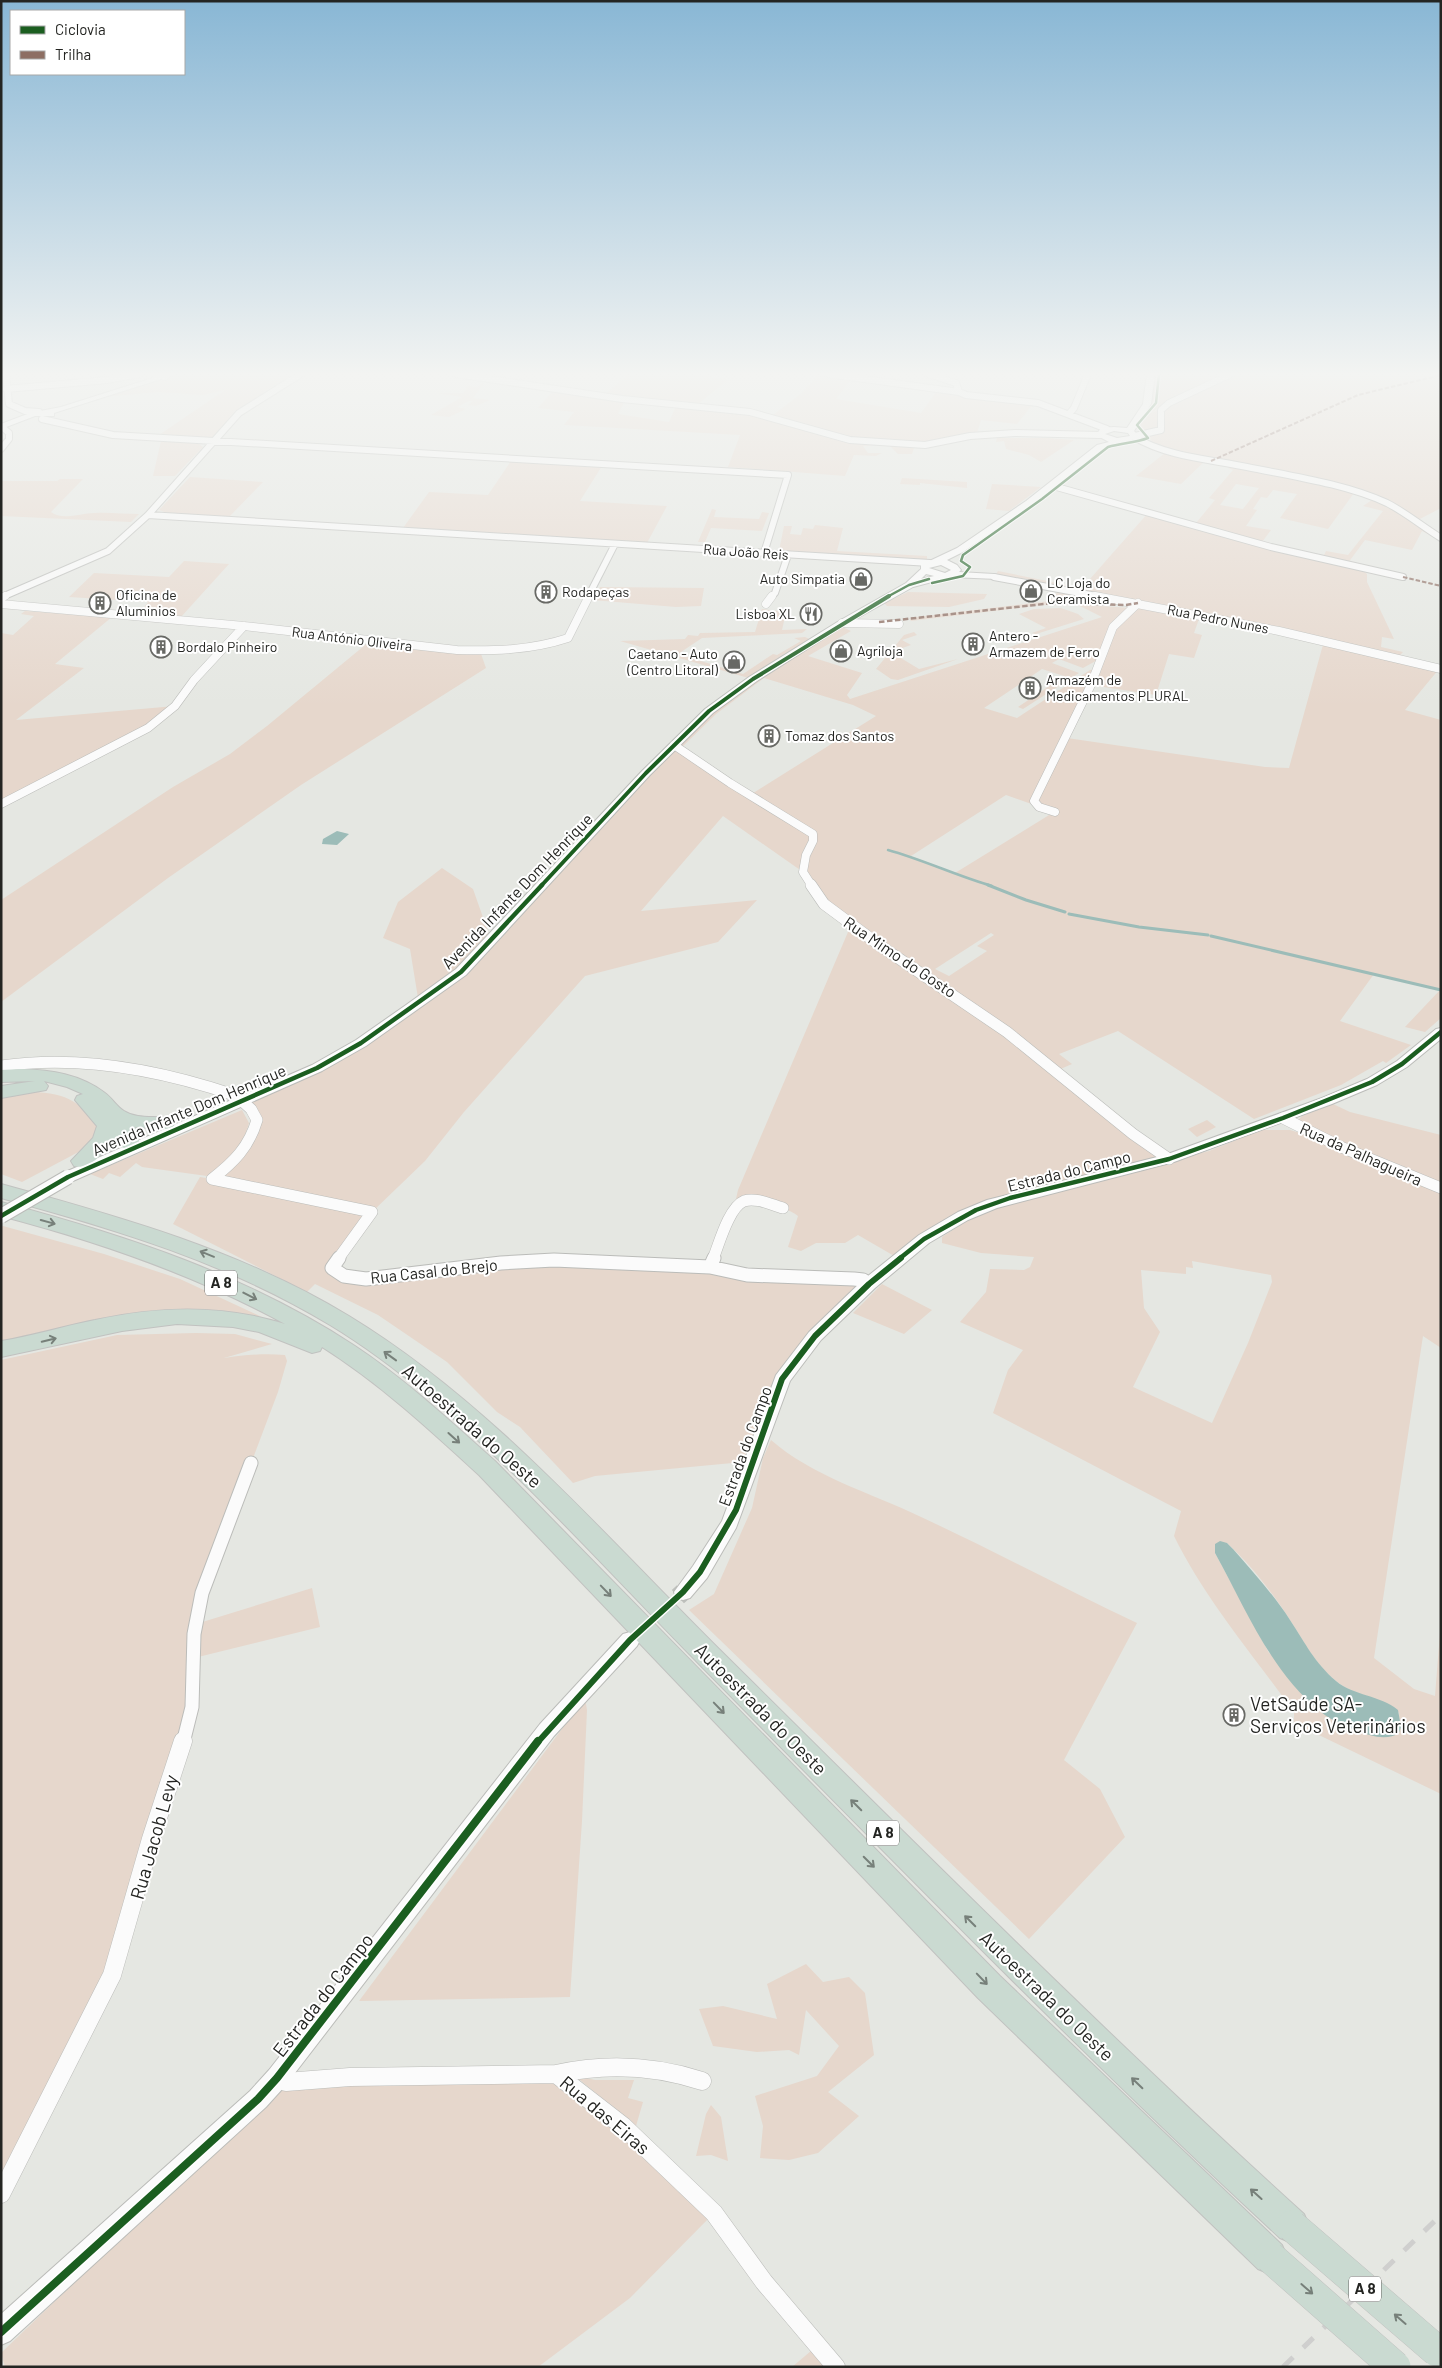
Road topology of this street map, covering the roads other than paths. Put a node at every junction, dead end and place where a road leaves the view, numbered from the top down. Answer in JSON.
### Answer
{"nodes":[{"id":1,"x":175,"y":485,"type":"edge"},
{"id":2,"x":785,"y":485,"type":"edge"},
{"id":3,"x":1320,"y":485,"type":"edge"},
{"id":4,"x":1052,"y":486,"type":"joint"},
{"id":5,"x":148,"y":515,"type":"junction"},
{"id":6,"x":1441,"y":538,"type":"edge"},
{"id":7,"x":615,"y":544,"type":"junction"},
{"id":8,"x":960,"y":550,"type":"junction"},
{"id":9,"x":764,"y":553,"type":"junction"},
{"id":10,"x":788,"y":555,"type":"junction"},
{"id":11,"x":929,"y":566,"type":"junction"},
{"id":12,"x":950,"y":570,"type":"junction"},
{"id":13,"x":994,"y":577,"type":"joint"},
{"id":14,"x":1403,"y":577,"type":"dead end"},
{"id":15,"x":910,"y":585,"type":"junction"},
{"id":16,"x":1,"y":598,"type":"edge"},
{"id":17,"x":1138,"y":603,"type":"junction"},
{"id":18,"x":1,"y":604,"type":"edge"},
{"id":19,"x":766,"y":604,"type":"dead end"},
{"id":20,"x":842,"y":623,"type":"junction"},
{"id":21,"x":898,"y":624,"type":"dead end"},
{"id":22,"x":244,"y":626,"type":"junction"},
{"id":23,"x":1441,"y":669,"type":"edge"},
{"id":24,"x":674,"y":745,"type":"junction"},
{"id":25,"x":1,"y":804,"type":"edge"},
{"id":26,"x":1055,"y":812,"type":"dead end"},
{"id":27,"x":1441,"y":1032,"type":"edge"},
{"id":28,"x":1,"y":1066,"type":"edge"},
{"id":29,"x":1,"y":1076,"type":"edge"},
{"id":30,"x":1,"y":1092,"type":"edge"},
{"id":31,"x":238,"y":1098,"type":"junction"},
{"id":32,"x":1283,"y":1118,"type":"junction"},
{"id":33,"x":113,"y":1121,"type":"junction"},
{"id":34,"x":166,"y":1123,"type":"junction"},
{"id":35,"x":130,"y":1144,"type":"junction"},
{"id":36,"x":1169,"y":1159,"type":"junction"},
{"id":37,"x":81,"y":1161,"type":"junction"},
{"id":38,"x":62,"y":1175,"type":"junction"},
{"id":39,"x":1,"y":1182,"type":"edge"},
{"id":40,"x":1441,"y":1188,"type":"edge"},
{"id":41,"x":1,"y":1191,"type":"edge"},
{"id":42,"x":1,"y":1205,"type":"edge"},
{"id":43,"x":783,"y":1208,"type":"dead end"},
{"id":44,"x":1,"y":1209,"type":"edge"},
{"id":45,"x":1,"y":1216,"type":"edge"},
{"id":46,"x":98,"y":1217,"type":"junction"},
{"id":47,"x":710,"y":1267,"type":"junction"},
{"id":48,"x":870,"y":1284,"type":"junction"},
{"id":49,"x":1,"y":1349,"type":"edge"},
{"id":50,"x":418,"y":1405,"type":"junction"},
{"id":51,"x":251,"y":1462,"type":"dead end"},
{"id":52,"x":683,"y":1592,"type":"tunnel mouth"},
{"id":53,"x":630,"y":1640,"type":"tunnel mouth"},
{"id":54,"x":556,"y":2074,"type":"junction"},
{"id":55,"x":277,"y":2078,"type":"junction"},
{"id":56,"x":702,"y":2080,"type":"dead end"},
{"id":57,"x":1,"y":2194,"type":"edge"},
{"id":58,"x":1,"y":2332,"type":"edge"},
{"id":59,"x":1439,"y":2353,"type":"edge"},
{"id":60,"x":836,"y":2367,"type":"edge"},
{"id":61,"x":1395,"y":2367,"type":"edge"}],
"edges":[{"from":1,"to":5,"type":"street"},
{"from":2,"to":9,"type":"street"},
{"from":3,"to":6,"type":"street"},
{"from":4,"to":8,"type":"main road"},
{"from":4,"to":14,"type":"street"},
{"from":5,"to":7,"type":"street","name":"Rua João Reis"},
{"from":5,"to":16,"type":"street"},
{"from":7,"to":9,"type":"street","name":"Rua João Reis"},
{"from":7,"to":22,"type":"street","name":"Rua António Oliveira"},
{"from":8,"to":11,"type":"main road"},
{"from":8,"to":12,"type":"main road"},
{"from":9,"to":10,"type":"street","name":"Rua João Reis"},
{"from":10,"to":11,"type":"street","name":"Rua João Reis"},
{"from":10,"to":19,"type":"street"},
{"from":11,"to":12,"type":"main road"},
{"from":11,"to":12,"type":"main road"},
{"from":11,"to":15,"type":"main road"},
{"from":12,"to":13,"type":"main road"},
{"from":12,"to":15,"type":"main road"},
{"from":13,"to":17,"type":"street","name":"Rua Pedro Nunes"},
{"from":15,"to":20,"type":"main road","name":"Avenida Infante Dom Henrique"},
{"from":17,"to":23,"type":"street","name":"Rua Pedro Nunes"},
{"from":17,"to":26,"type":"street"},
{"from":18,"to":22,"type":"street","name":"Rua António Oliveira"},
{"from":20,"to":21,"type":"street"},
{"from":20,"to":24,"type":"main road","name":"Avenida Infante Dom Henrique"},
{"from":22,"to":25,"type":"street"},
{"from":24,"to":31,"type":"main road","name":"Avenida Infante Dom Henrique"},
{"from":24,"to":36,"type":"street","name":"Rua Mimo do Gosto"},
{"from":27,"to":32,"type":"main road","name":"Estrada do Campo"},
{"from":28,"to":31,"type":"street"},
{"from":29,"to":33,"type":"highway"},
{"from":30,"to":33,"type":"highway"},
{"from":31,"to":34,"type":"main road","name":"Avenida Infante Dom Henrique"},
{"from":31,"to":35,"type":"main road","name":"Avenida Infante Dom Henrique"},
{"from":31,"to":47,"type":"street","name":"Rua Casal do Brejo"},
{"from":32,"to":36,"type":"main road","name":"Estrada do Campo"},
{"from":32,"to":40,"type":"street","name":"Rua da Palhagueira"},
{"from":33,"to":34,"type":"highway"},
{"from":33,"to":35,"type":"highway"},
{"from":33,"to":37,"type":"highway"},
{"from":34,"to":35,"type":"main road","name":"Avenida Infante Dom Henrique"},
{"from":35,"to":37,"type":"main road","name":"Avenida Infante Dom Henrique"},
{"from":35,"to":38,"type":"main road","name":"Avenida Infante Dom Henrique"},
{"from":36,"to":48,"type":"main road","name":"Estrada do Campo"},
{"from":37,"to":38,"type":"main road","name":"Avenida Infante Dom Henrique"},
{"from":38,"to":42,"type":"main road","name":"Avenida Infante Dom Henrique"},
{"from":38,"to":45,"type":"main road","name":"Avenida Infante Dom Henrique","bridge":true},
{"from":39,"to":46,"type":"highway"},
{"from":41,"to":46,"type":"highway","name":"Autoestrada do Oeste","number":"A 8"},
{"from":43,"to":47,"type":"street"},
{"from":44,"to":50,"type":"highway","name":"Autoestrada do Oeste","number":"A 8","one_way":true},
{"from":59,"to":46,"type":"highway","name":"Autoestrada do Oeste","number":"A 8","one_way":true,"bridge":true},
{"from":47,"to":48,"type":"street","name":"Rua Casal do Brejo"},
{"from":48,"to":52,"type":"main road","name":"Estrada do Campo"},
{"from":49,"to":50,"type":"highway","one_way":true},
{"from":50,"to":61,"type":"highway","name":"Autoestrada do Oeste","number":"A 8","one_way":true,"bridge":true},
{"from":51,"to":57,"type":"street","name":"Rua Jacob Levy"},
{"from":53,"to":55,"type":"main road","name":"Estrada do Campo"},
{"from":54,"to":55,"type":"street","name":"Rua das Eiras"},
{"from":54,"to":56,"type":"street"},
{"from":54,"to":60,"type":"street","name":"Rua das Eiras"},
{"from":55,"to":58,"type":"main road","name":"Estrada do Campo"}]}
